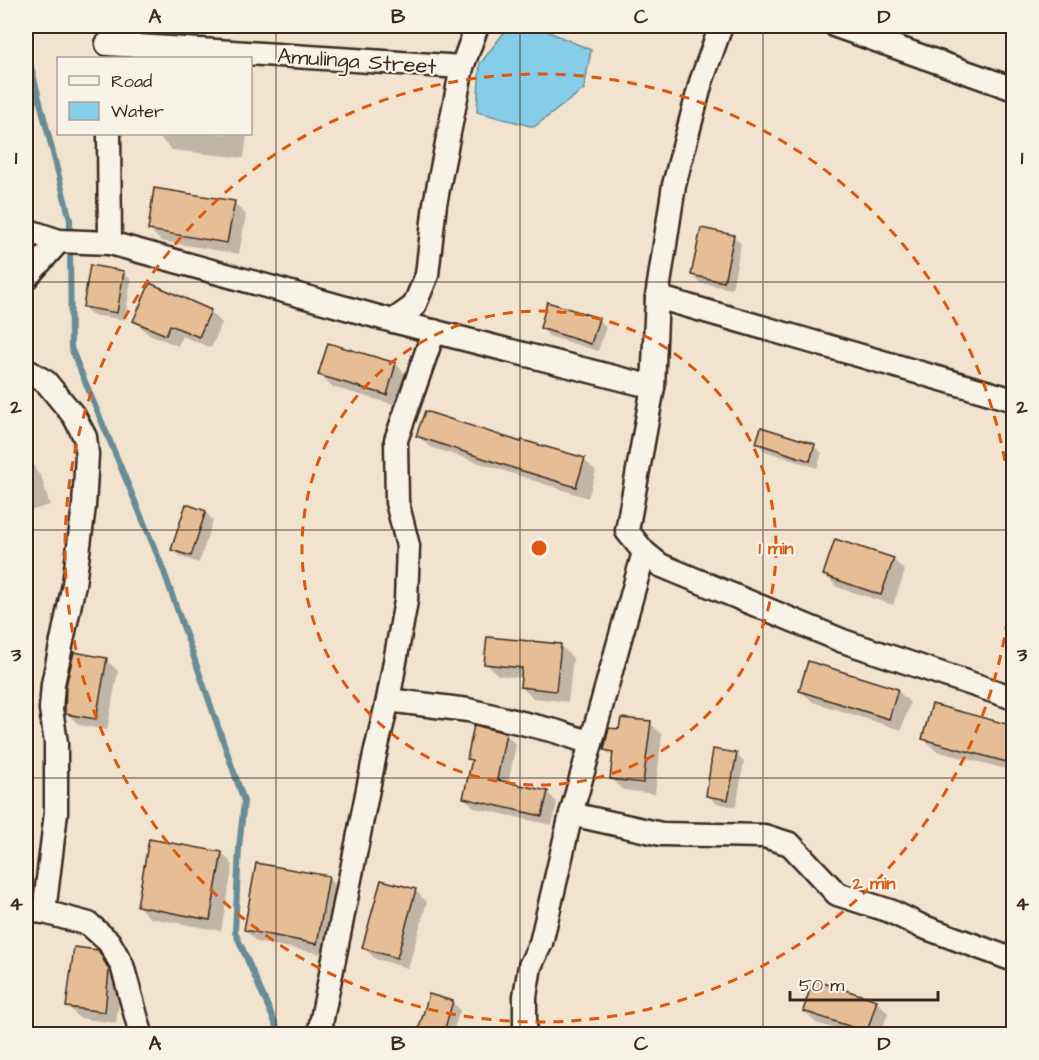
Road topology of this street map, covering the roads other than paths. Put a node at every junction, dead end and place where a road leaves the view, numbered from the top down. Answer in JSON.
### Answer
{"nodes":[{"id":1,"x":477,"y":26,"type":"edge"},
{"id":2,"x":721,"y":26,"type":"edge"},
{"id":3,"x":836,"y":26,"type":"edge"},
{"id":4,"x":107,"y":43,"type":"edge"},
{"id":5,"x":462,"y":67,"type":"junction"},
{"id":6,"x":1014,"y":89,"type":"edge"},
{"id":7,"x":109,"y":135,"type":"edge"},
{"id":8,"x":26,"y":230,"type":"edge"},
{"id":9,"x":59,"y":242,"type":"junction"},
{"id":10,"x":110,"y":243,"type":"junction"},
{"id":11,"x":26,"y":278,"type":"edge"},
{"id":12,"x":657,"y":297,"type":"junction"},
{"id":13,"x":393,"y":321,"type":"junction"},
{"id":14,"x":434,"y":331,"type":"junction"},
{"id":15,"x":26,"y":370,"type":"edge"},
{"id":16,"x":653,"y":387,"type":"junction"},
{"id":17,"x":1014,"y":400,"type":"edge"},
{"id":18,"x":644,"y":552,"type":"junction"},
{"id":19,"x":1014,"y":698,"type":"edge"},
{"id":20,"x":388,"y":700,"type":"junction"},
{"id":21,"x":591,"y":743,"type":"junction"},
{"id":22,"x":571,"y":814,"type":"junction"},
{"id":23,"x":35,"y":911,"type":"edge"},
{"id":24,"x":1014,"y":960,"type":"edge"},
{"id":25,"x":141,"y":1035,"type":"edge"},
{"id":26,"x":319,"y":1035,"type":"edge"},
{"id":27,"x":525,"y":1035,"type":"edge"}],
"edges":[{"from":1,"to":5,"type":"street"},
{"from":2,"to":12,"type":"street"},
{"from":3,"to":6,"type":"street"},
{"from":4,"to":5,"type":"street","name":"Amulinga Street"},
{"from":5,"to":13,"type":"street"},
{"from":7,"to":10,"type":"street"},
{"from":8,"to":9,"type":"street"},
{"from":9,"to":10,"type":"street"},
{"from":9,"to":11,"type":"street"},
{"from":10,"to":13,"type":"street"},
{"from":12,"to":16,"type":"street"},
{"from":12,"to":17,"type":"street"},
{"from":13,"to":14,"type":"street"},
{"from":14,"to":16,"type":"street"},
{"from":14,"to":20,"type":"street"},
{"from":15,"to":23,"type":"street"},
{"from":16,"to":18,"type":"street"},
{"from":18,"to":19,"type":"street"},
{"from":18,"to":21,"type":"street"},
{"from":20,"to":21,"type":"street"},
{"from":20,"to":26,"type":"street"},
{"from":21,"to":22,"type":"street"},
{"from":22,"to":24,"type":"street"},
{"from":22,"to":27,"type":"street"},
{"from":23,"to":25,"type":"street"}]}
